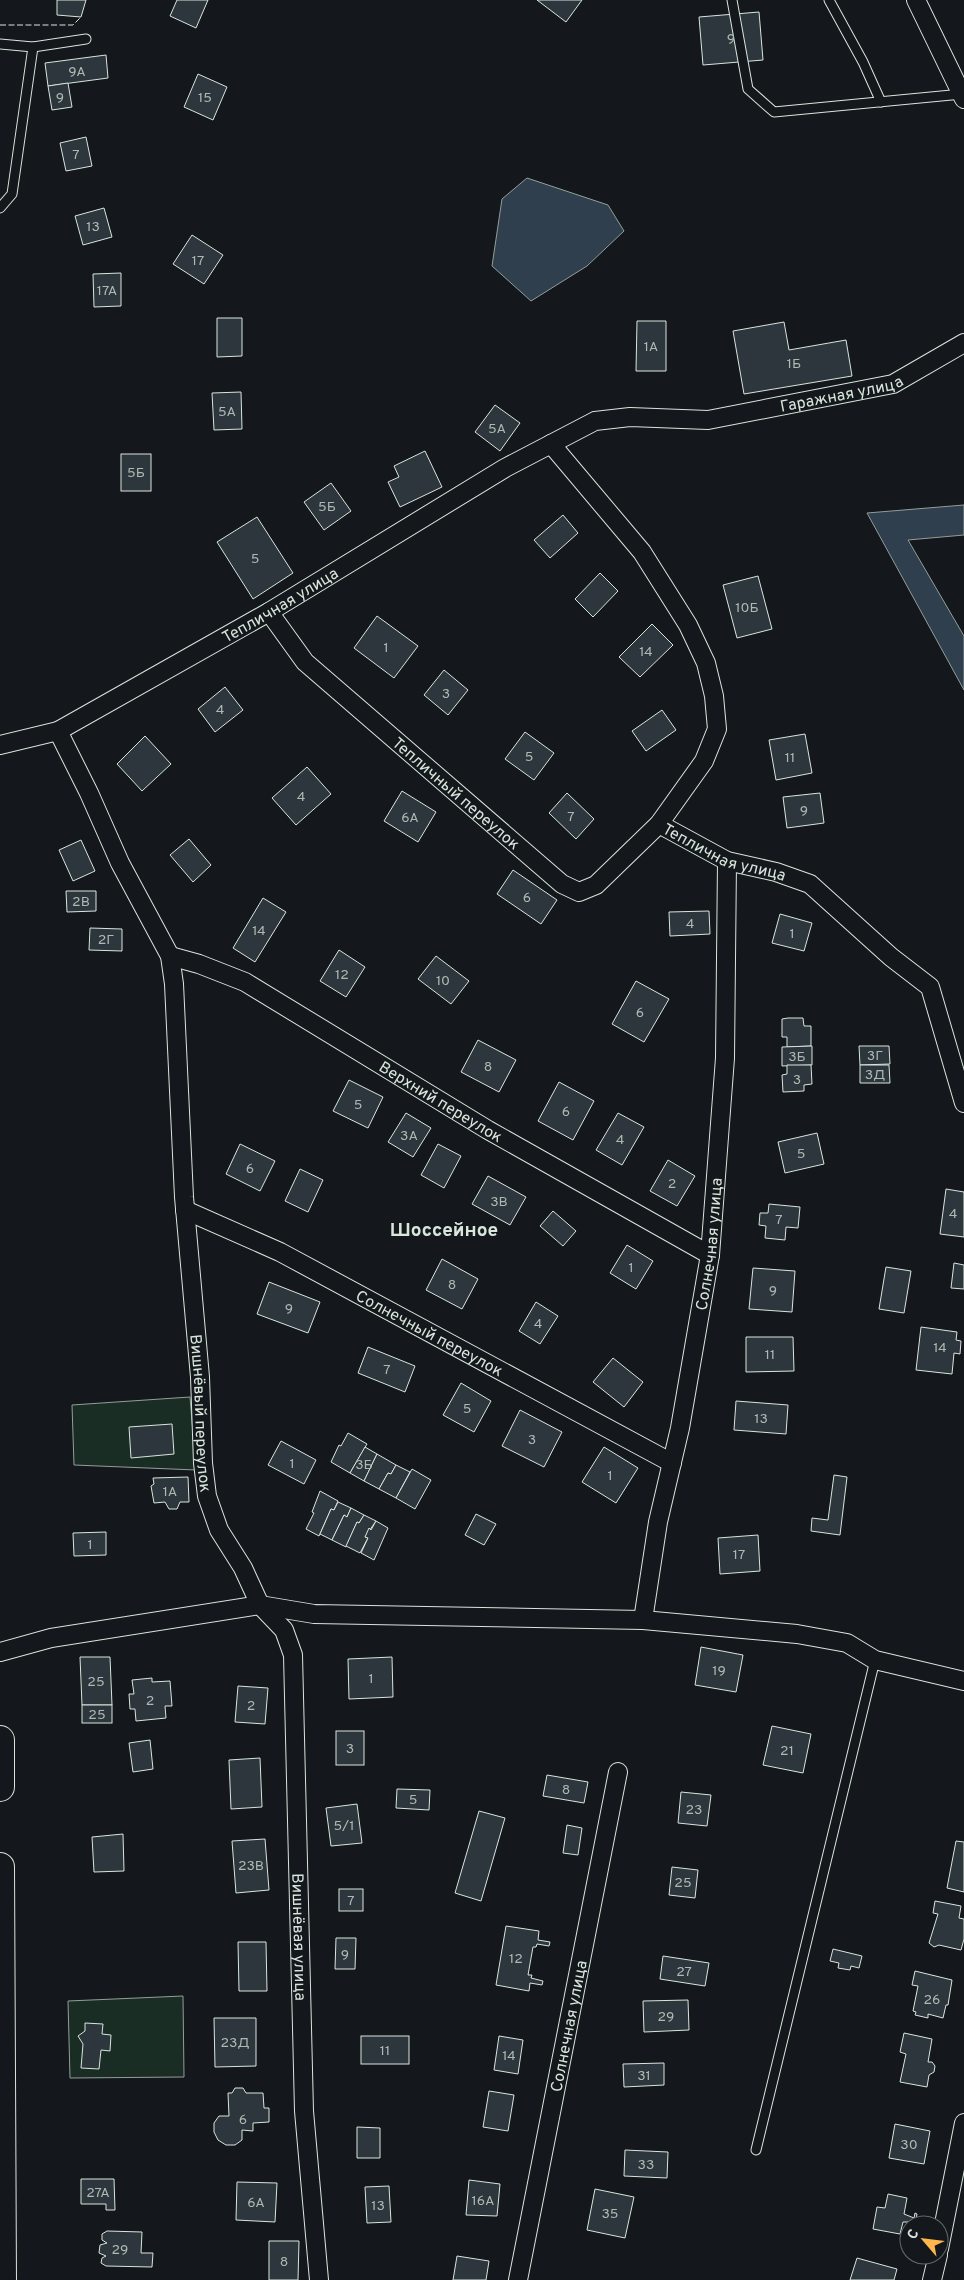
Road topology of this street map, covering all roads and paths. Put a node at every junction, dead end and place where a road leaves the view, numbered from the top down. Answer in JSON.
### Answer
{"nodes":[{"id":1,"x":732,"y":0,"type":"edge"},
{"id":2,"x":829,"y":0,"type":"edge"},
{"id":3,"x":916,"y":0,"type":"edge"},
{"id":4,"x":86,"y":39,"type":"dead end"},
{"id":5,"x":0,"y":44,"type":"edge"},
{"id":6,"x":33,"y":47,"type":"junction"},
{"id":7,"x":963,"y":95,"type":"edge"},
{"id":8,"x":881,"y":102,"type":"junction"},
{"id":9,"x":0,"y":208,"type":"edge"},
{"id":10,"x":964,"y":343,"type":"edge"},
{"id":11,"x":708,"y":420,"type":"joint"},
{"id":12,"x":551,"y":444,"type":"junction"},
{"id":13,"x":269,"y":612,"type":"junction"},
{"id":14,"x":58,"y":731,"type":"junction"},
{"id":15,"x":0,"y":745,"type":"edge"},
{"id":16,"x":659,"y":824,"type":"junction"},
{"id":17,"x":726,"y":861,"type":"junction"},
{"id":18,"x":170,"y":956,"type":"junction"},
{"id":19,"x":964,"y":1103,"type":"edge"},
{"id":20,"x":185,"y":1210,"type":"junction"},
{"id":21,"x":710,"y":1255,"type":"junction"},
{"id":22,"x":672,"y":1463,"type":"junction"},
{"id":23,"x":260,"y":1605,"type":"junction"},
{"id":24,"x":643,"y":1620,"type":"junction"},
{"id":25,"x":0,"y":1652,"type":"edge"},
{"id":26,"x":875,"y":1660,"type":"junction"},
{"id":27,"x":964,"y":1681,"type":"edge"},
{"id":28,"x":0,"y":1740,"type":"edge"},
{"id":29,"x":618,"y":1772,"type":"dead end"},
{"id":30,"x":0,"y":1787,"type":"edge"},
{"id":31,"x":0,"y":1866,"type":"edge"},
{"id":32,"x":1,"y":1957,"type":"edge"},
{"id":33,"x":964,"y":2123,"type":"edge"},
{"id":34,"x":756,"y":2150,"type":"dead end"},
{"id":35,"x":946,"y":2215,"type":"edge"},
{"id":36,"x":936,"y":2265,"type":"edge"},
{"id":37,"x":2,"y":2280,"type":"edge"},
{"id":38,"x":319,"y":2280,"type":"edge"},
{"id":39,"x":518,"y":2280,"type":"edge"},
{"id":40,"x":932,"y":2280,"type":"edge"}],
"edges":[{"from":1,"to":8,"type":"lane"},
{"from":2,"to":8,"type":"lane"},
{"from":3,"to":7,"type":"street"},
{"from":4,"to":6,"type":"lane"},
{"from":5,"to":6,"type":"lane"},
{"from":6,"to":9,"type":"lane"},
{"from":7,"to":8,"type":"lane"},
{"from":10,"to":11,"type":"street","name":"Гаражная улица"},
{"from":11,"to":12,"type":"street","name":"Тепличная улица"},
{"from":12,"to":13,"type":"street","name":"Тепличная улица"},
{"from":12,"to":16,"type":"street","name":"Тепличная улица"},
{"from":13,"to":14,"type":"street","name":"Тепличная улица"},
{"from":13,"to":16,"type":"street","name":"Тепличный переулок"},
{"from":14,"to":15,"type":"street","name":"Тепличная улица"},
{"from":14,"to":18,"type":"street"},
{"from":16,"to":17,"type":"street","name":"Тепличная улица"},
{"from":17,"to":19,"type":"street","name":"Тепличная улица"},
{"from":17,"to":21,"type":"street","name":"Солнечная улица"},
{"from":18,"to":20,"type":"street","name":"Вишнёвый переулок"},
{"from":18,"to":21,"type":"street","name":"Верхний переулок"},
{"from":20,"to":22,"type":"street","name":"Солнечный переулок"},
{"from":20,"to":23,"type":"street","name":"Вишнёвый переулок"},
{"from":21,"to":22,"type":"street","name":"Солнечная улица"},
{"from":22,"to":24,"type":"street","name":"Солнечная улица"},
{"from":23,"to":24,"type":"street"},
{"from":23,"to":25,"type":"street"},
{"from":23,"to":38,"type":"street","name":"Вишнёвая улица"},
{"from":24,"to":26,"type":"street"},
{"from":26,"to":27,"type":"street"},
{"from":26,"to":34,"type":"lane"},
{"from":28,"to":30,"type":"main road"},
{"from":29,"to":39,"type":"street","name":"Солнечная улица"},
{"from":31,"to":32,"type":"main road"},
{"from":32,"to":37,"type":"main road"},
{"from":33,"to":35,"type":"street"},
{"from":36,"to":40,"type":"street"}]}
